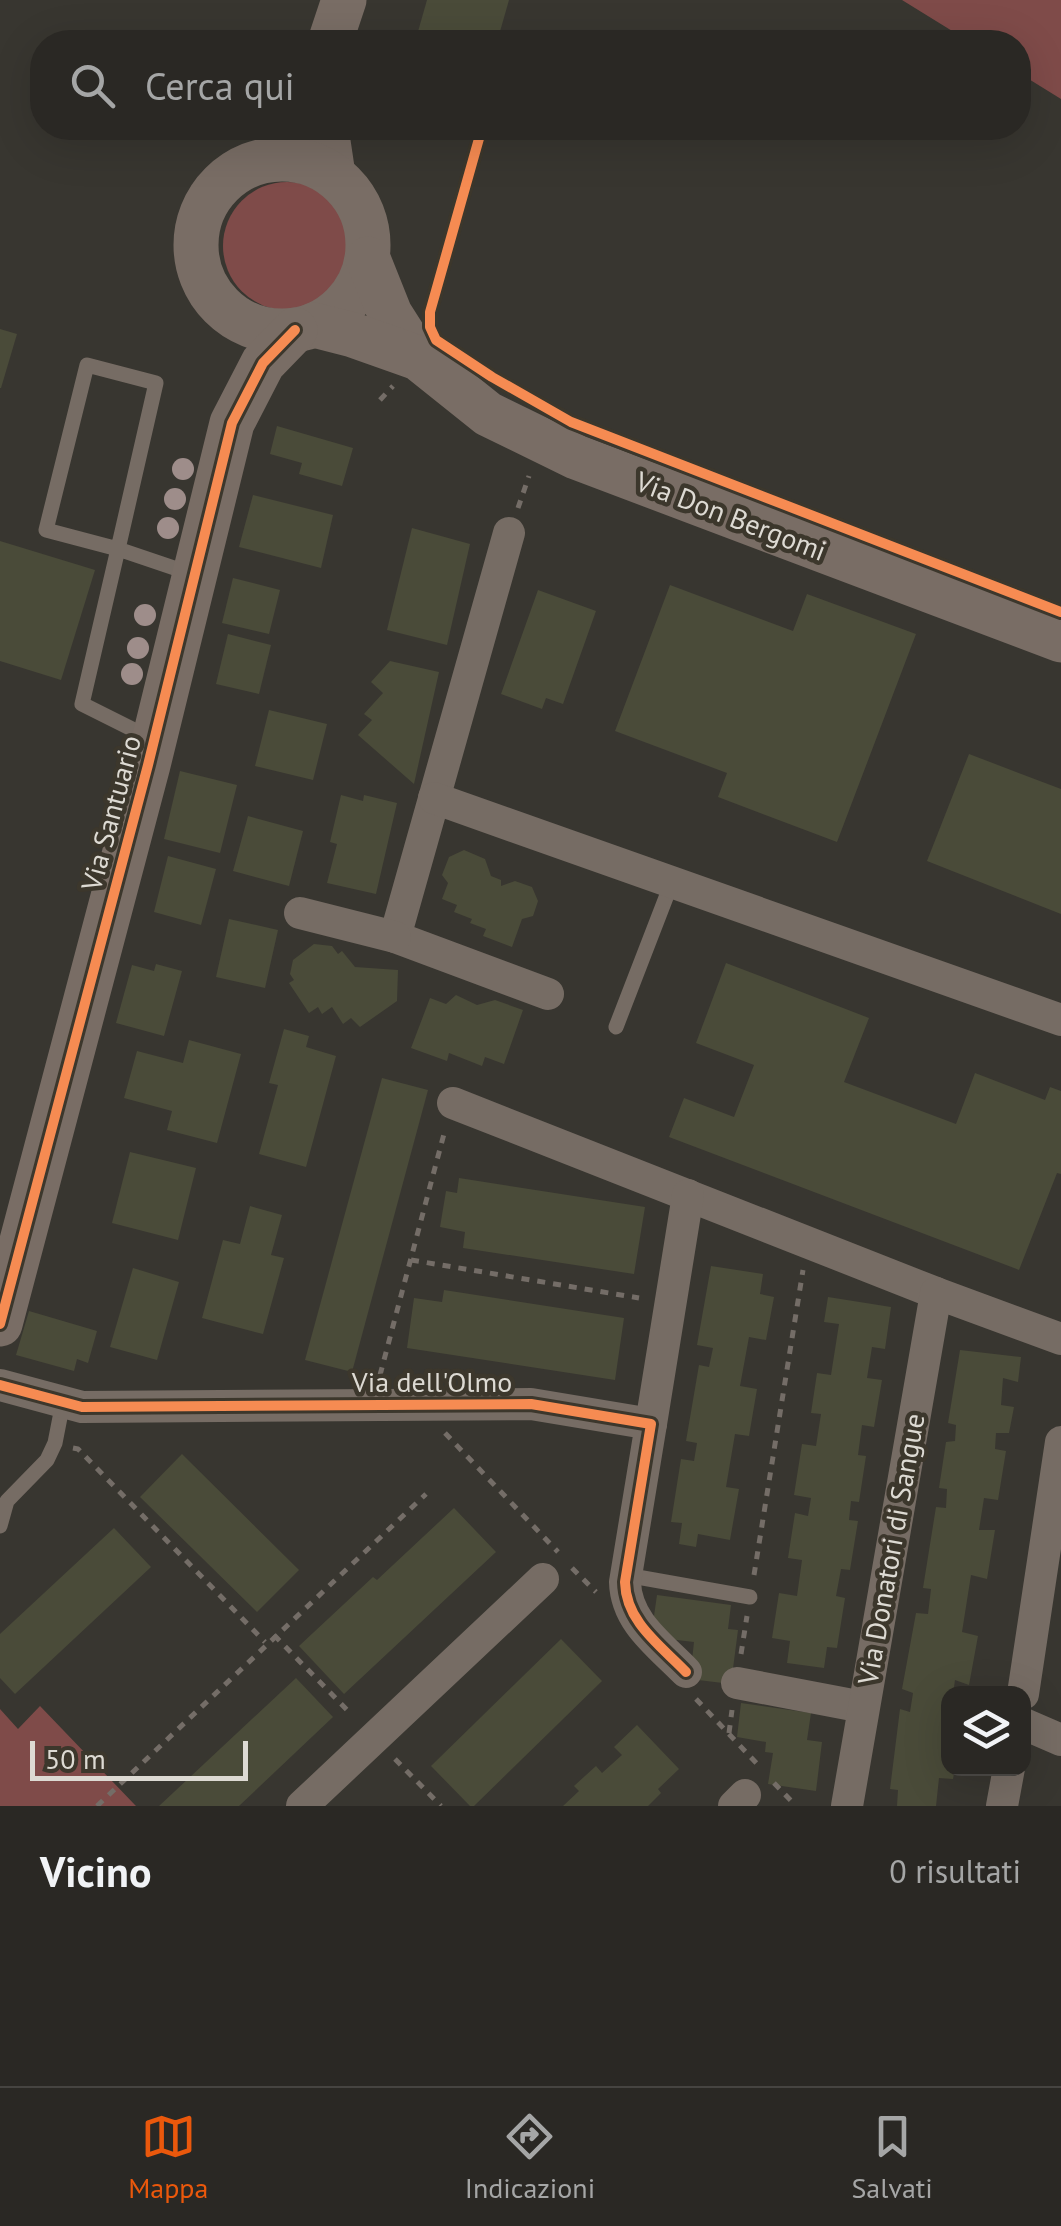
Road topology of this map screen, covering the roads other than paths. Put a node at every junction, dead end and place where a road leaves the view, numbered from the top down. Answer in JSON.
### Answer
{"nodes":[{"id":1,"x":344,"y":0,"type":"edge"},
{"id":2,"x":334,"y":30,"type":"edge"},
{"id":3,"x":278,"y":140,"type":"edge"},
{"id":4,"x":328,"y":140,"type":"edge"},
{"id":5,"x":259,"y":161,"type":"junction"},
{"id":6,"x":333,"y":174,"type":"junction"},
{"id":7,"x":368,"y":259,"type":"junction"},
{"id":8,"x":218,"y":302,"type":"junction"},
{"id":9,"x":304,"y":328,"type":"junction"},
{"id":10,"x":418,"y":358,"type":"junction"},
{"id":11,"x":232,"y":423,"type":"junction"},
{"id":12,"x":509,"y":533,"type":"road end"},
{"id":13,"x":118,"y":549,"type":"junction"},
{"id":14,"x":194,"y":574,"type":"junction"},
{"id":15,"x":1061,"y":640,"type":"edge"},
{"id":16,"x":154,"y":740,"type":"junction"},
{"id":17,"x":434,"y":798,"type":"junction"},
{"id":18,"x":672,"y":882,"type":"junction"},
{"id":19,"x":300,"y":913,"type":"dead end"},
{"id":20,"x":395,"y":937,"type":"junction"},
{"id":21,"x":548,"y":994,"type":"dead end"},
{"id":22,"x":1061,"y":1020,"type":"edge"},
{"id":23,"x":616,"y":1027,"type":"dead end"},
{"id":24,"x":452,"y":1103,"type":"road end"},
{"id":25,"x":688,"y":1195,"type":"junction"},
{"id":26,"x":936,"y":1293,"type":"junction"},
{"id":27,"x":1,"y":1314,"type":"edge"},
{"id":28,"x":1061,"y":1339,"type":"edge"},
{"id":29,"x":0,"y":1385,"type":"edge"},
{"id":30,"x":63,"y":1402,"type":"junction"},
{"id":31,"x":651,"y":1424,"type":"junction"},
{"id":32,"x":1061,"y":1442,"type":"edge"},
{"id":33,"x":0,"y":1526,"type":"edge"},
{"id":34,"x":626,"y":1575,"type":"junction"},
{"id":35,"x":544,"y":1580,"type":"dead end"},
{"id":36,"x":750,"y":1597,"type":"road end"},
{"id":37,"x":686,"y":1672,"type":"dead end"},
{"id":38,"x":736,"y":1683,"type":"road end"},
{"id":39,"x":1024,"y":1686,"type":"edge"},
{"id":40,"x":863,"y":1707,"type":"junction"},
{"id":41,"x":1031,"y":1727,"type":"edge"},
{"id":42,"x":1061,"y":1740,"type":"edge"},
{"id":43,"x":1008,"y":1776,"type":"edge"},
{"id":44,"x":302,"y":1806,"type":"edge"},
{"id":45,"x":848,"y":1806,"type":"edge"},
{"id":46,"x":1002,"y":1806,"type":"edge"}],
"edges":[{"from":1,"to":2,"type":"street"},
{"from":3,"to":5,"type":"street"},
{"from":4,"to":6,"type":"street"},
{"from":5,"to":6,"type":"street"},
{"from":5,"to":8,"type":"street"},
{"from":6,"to":7,"type":"street"},
{"from":7,"to":9,"type":"street"},
{"from":7,"to":10,"type":"street","name":"Via Don Bergomi"},
{"from":8,"to":9,"type":"street"},
{"from":8,"to":11,"type":"street","name":"Via Santuario"},
{"from":9,"to":10,"type":"street","name":"Via Don Bergomi"},
{"from":9,"to":11,"type":"street","name":"Via Santuario"},
{"from":10,"to":15,"type":"street","name":"Via Don Bergomi"},
{"from":11,"to":14,"type":"street","name":"Via Santuario"},
{"from":12,"to":17,"type":"street"},
{"from":13,"to":13,"type":"lane"},
{"from":13,"to":14,"type":"lane"},
{"from":13,"to":16,"type":"lane"},
{"from":14,"to":16,"type":"street","name":"Via Santuario"},
{"from":16,"to":27,"type":"street","name":"Via Santuario"},
{"from":17,"to":18,"type":"street"},
{"from":17,"to":20,"type":"street"},
{"from":18,"to":22,"type":"street"},
{"from":18,"to":23,"type":"lane"},
{"from":19,"to":20,"type":"street"},
{"from":20,"to":21,"type":"street"},
{"from":24,"to":25,"type":"street"},
{"from":25,"to":26,"type":"street"},
{"from":25,"to":31,"type":"street"},
{"from":26,"to":28,"type":"street"},
{"from":26,"to":40,"type":"street","name":"Via Donatori di Sangue"},
{"from":29,"to":30,"type":"street","name":"Via dell'Olmo"},
{"from":30,"to":31,"type":"street","name":"Via dell'Olmo"},
{"from":30,"to":33,"type":"lane"},
{"from":31,"to":34,"type":"street"},
{"from":32,"to":39,"type":"street"},
{"from":34,"to":36,"type":"lane"},
{"from":34,"to":37,"type":"street"},
{"from":35,"to":44,"type":"street"},
{"from":38,"to":40,"type":"street"},
{"from":40,"to":45,"type":"street","name":"Via Donatori di Sangue"},
{"from":41,"to":42,"type":"street"},
{"from":43,"to":46,"type":"street"}]}
